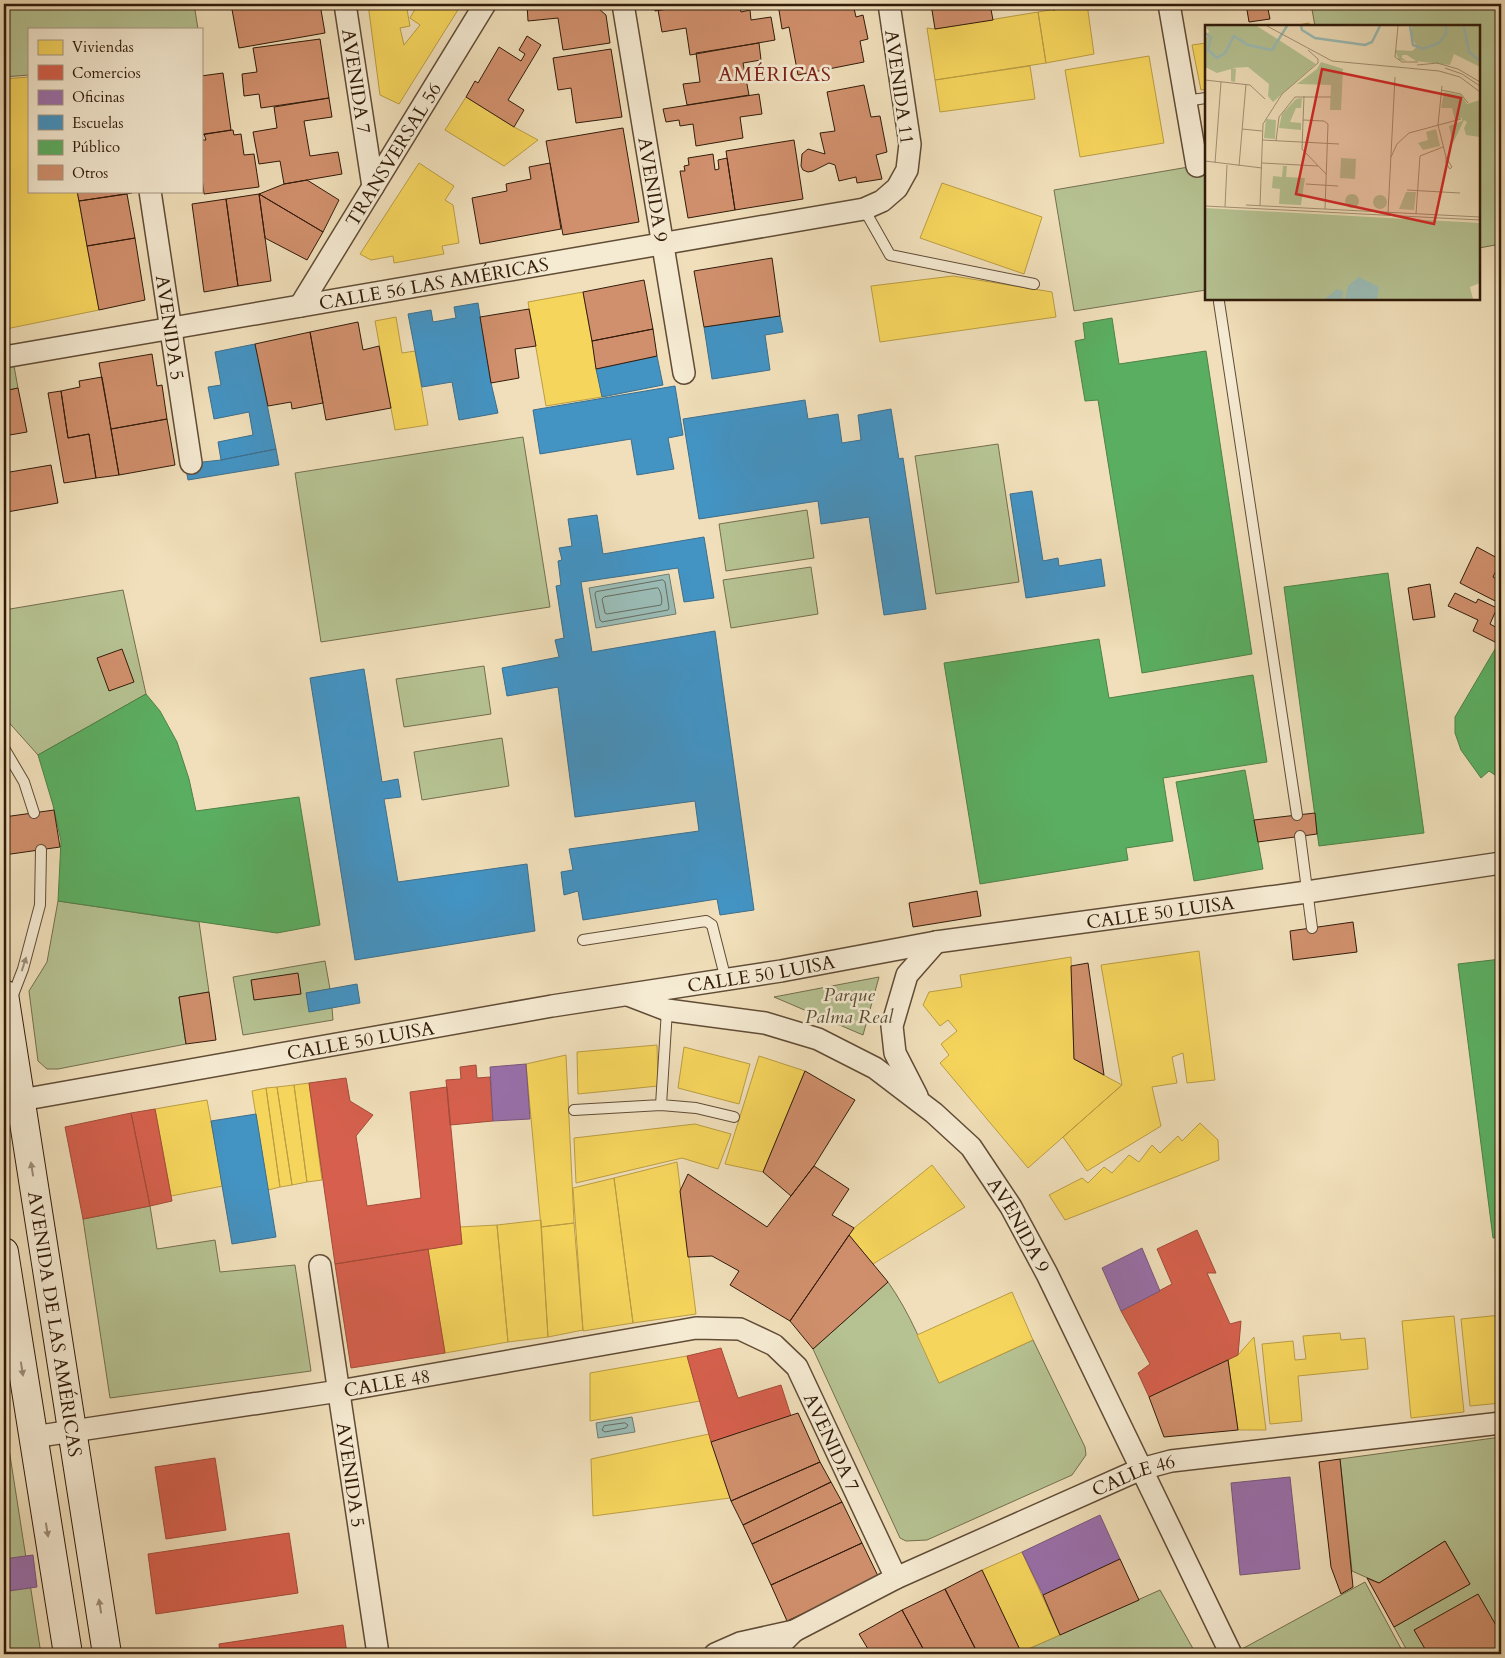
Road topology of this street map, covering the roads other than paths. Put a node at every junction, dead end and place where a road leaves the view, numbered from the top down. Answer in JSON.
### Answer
{"nodes":[{"id":1,"x":344,"y":4,"type":"edge"},
{"id":2,"x":486,"y":4,"type":"edge"},
{"id":3,"x":624,"y":4,"type":"edge"},
{"id":4,"x":889,"y":4,"type":"edge"},
{"id":5,"x":1170,"y":4,"type":"edge"},
{"id":6,"x":1205,"y":98,"type":"edge"},
{"id":7,"x":1185,"y":101,"type":"junction"},
{"id":8,"x":1197,"y":166,"type":"dead end"},
{"id":9,"x":373,"y":188,"type":"junction"},
{"id":10,"x":150,"y":192,"type":"edge"},
{"id":11,"x":864,"y":209,"type":"junction"},
{"id":12,"x":663,"y":243,"type":"junction"},
{"id":13,"x":1034,"y":284,"type":"dead end"},
{"id":14,"x":1219,"y":302,"type":"dead end"},
{"id":15,"x":300,"y":306,"type":"junction"},
{"id":16,"x":171,"y":328,"type":"junction"},
{"id":17,"x":4,"y":357,"type":"edge"},
{"id":18,"x":684,"y":373,"type":"dead end"},
{"id":19,"x":191,"y":463,"type":"dead end"},
{"id":20,"x":4,"y":748,"type":"edge"},
{"id":21,"x":34,"y":813,"type":"dead end"},
{"id":22,"x":1296,"y":815,"type":"dead end"},
{"id":23,"x":1300,"y":836,"type":"dead end"},
{"id":24,"x":41,"y":850,"type":"dead end"},
{"id":25,"x":1501,"y":863,"type":"edge"},
{"id":26,"x":1307,"y":892,"type":"junction"},
{"id":27,"x":1312,"y":928,"type":"dead end"},
{"id":28,"x":583,"y":940,"type":"dead end"},
{"id":29,"x":936,"y":942,"type":"junction"},
{"id":30,"x":726,"y":980,"type":"junction"},
{"id":31,"x":627,"y":994,"type":"junction"},
{"id":32,"x":5,"y":1002,"type":"edge"},
{"id":33,"x":667,"y":1010,"type":"junction"},
{"id":34,"x":12,"y":1101,"type":"edge"},
{"id":35,"x":920,"y":1102,"type":"junction"},
{"id":36,"x":661,"y":1105,"type":"junction"},
{"id":37,"x":574,"y":1110,"type":"dead end"},
{"id":38,"x":734,"y":1117,"type":"dead end"},
{"id":39,"x":4,"y":1252,"type":"edge"},
{"id":40,"x":320,"y":1266,"type":"dead end"},
{"id":41,"x":740,"y":1329,"type":"joint"},
{"id":42,"x":339,"y":1391,"type":"junction"},
{"id":43,"x":1501,"y":1423,"type":"edge"},
{"id":44,"x":72,"y":1432,"type":"junction"},
{"id":45,"x":33,"y":1438,"type":"junction"},
{"id":46,"x":1141,"y":1469,"type":"junction"},
{"id":47,"x":896,"y":1578,"type":"junction"},
{"id":48,"x":794,"y":1631,"type":"junction"},
{"id":49,"x":68,"y":1654,"type":"edge"},
{"id":50,"x":107,"y":1654,"type":"edge"},
{"id":51,"x":378,"y":1654,"type":"edge"},
{"id":52,"x":715,"y":1654,"type":"edge"},
{"id":53,"x":771,"y":1654,"type":"edge"},
{"id":54,"x":1231,"y":1654,"type":"edge"}],
"edges":[{"from":1,"to":9,"type":"street","name":"AVENIDA 7"},
{"from":2,"to":9,"type":"street","name":"TRANSVERSAL 56"},
{"from":3,"to":12,"type":"street","name":"AVENIDA 9"},
{"from":4,"to":11,"type":"street","name":"AVENIDA 11"},
{"from":5,"to":7,"type":"street"},
{"from":6,"to":7,"type":"lane"},
{"from":7,"to":8,"type":"street"},
{"from":9,"to":15,"type":"street","name":"TRANSVERSAL 56"},
{"from":10,"to":16,"type":"street","name":"AVENIDA 5"},
{"from":11,"to":12,"type":"street","name":"CALLE 56 LAS AMÉRICAS"},
{"from":11,"to":13,"type":"lane"},
{"from":12,"to":15,"type":"street","name":"CALLE 56 LAS AMÉRICAS"},
{"from":12,"to":18,"type":"street","name":"AVENIDA 9"},
{"from":14,"to":22,"type":"lane"},
{"from":15,"to":16,"type":"street","name":"CALLE 56 LAS AMÉRICAS"},
{"from":16,"to":17,"type":"street","name":"CALLE 56 LAS AMÉRICAS"},
{"from":16,"to":19,"type":"street","name":"AVENIDA 5"},
{"from":20,"to":21,"type":"lane"},
{"from":23,"to":26,"type":"lane"},
{"from":32,"to":24,"type":"lane","one_way":true},
{"from":25,"to":26,"type":"street","name":"CALLE 50 LUISA"},
{"from":26,"to":27,"type":"lane"},
{"from":26,"to":29,"type":"street","name":"CALLE 50 LUISA"},
{"from":28,"to":30,"type":"lane"},
{"from":29,"to":30,"type":"street","name":"CALLE 50 LUISA"},
{"from":29,"to":35,"type":"street"},
{"from":30,"to":31,"type":"street","name":"CALLE 50 LUISA"},
{"from":31,"to":33,"type":"street","name":"AVENIDA 9"},
{"from":31,"to":34,"type":"street","name":"CALLE 50 LUISA"},
{"from":32,"to":34,"type":"main road","name":"AVENIDA DE LAS AMÉRICAS"},
{"from":33,"to":35,"type":"street","name":"AVENIDA 9"},
{"from":33,"to":36,"type":"lane"},
{"from":44,"to":34,"type":"main road","name":"AVENIDA DE LAS AMÉRICAS","one_way":true},
{"from":35,"to":46,"type":"street","name":"AVENIDA 9"},
{"from":36,"to":37,"type":"lane"},
{"from":36,"to":38,"type":"lane"},
{"from":39,"to":45,"type":"main road","one_way":true},
{"from":40,"to":42,"type":"street","name":"AVENIDA 5"},
{"from":41,"to":42,"type":"street","name":"CALLE 48"},
{"from":41,"to":47,"type":"street","name":"AVENIDA 7"},
{"from":42,"to":44,"type":"street","name":"CALLE 48"},
{"from":42,"to":51,"type":"street","name":"AVENIDA 5"},
{"from":43,"to":46,"type":"street","name":"CALLE 46"},
{"from":44,"to":45,"type":"street","name":"CALLE 48"},
{"from":50,"to":44,"type":"main road","name":"AVENIDA DE LAS AMÉRICAS","one_way":true},
{"from":45,"to":49,"type":"main road","one_way":true},
{"from":46,"to":47,"type":"street","name":"CALLE 46"},
{"from":46,"to":54,"type":"street","name":"AVENIDA 9"},
{"from":47,"to":48,"type":"street","name":"CALLE 46"},
{"from":48,"to":52,"type":"street","name":"CALLE 46"},
{"from":48,"to":53,"type":"street","name":"CALLE 46"}]}
